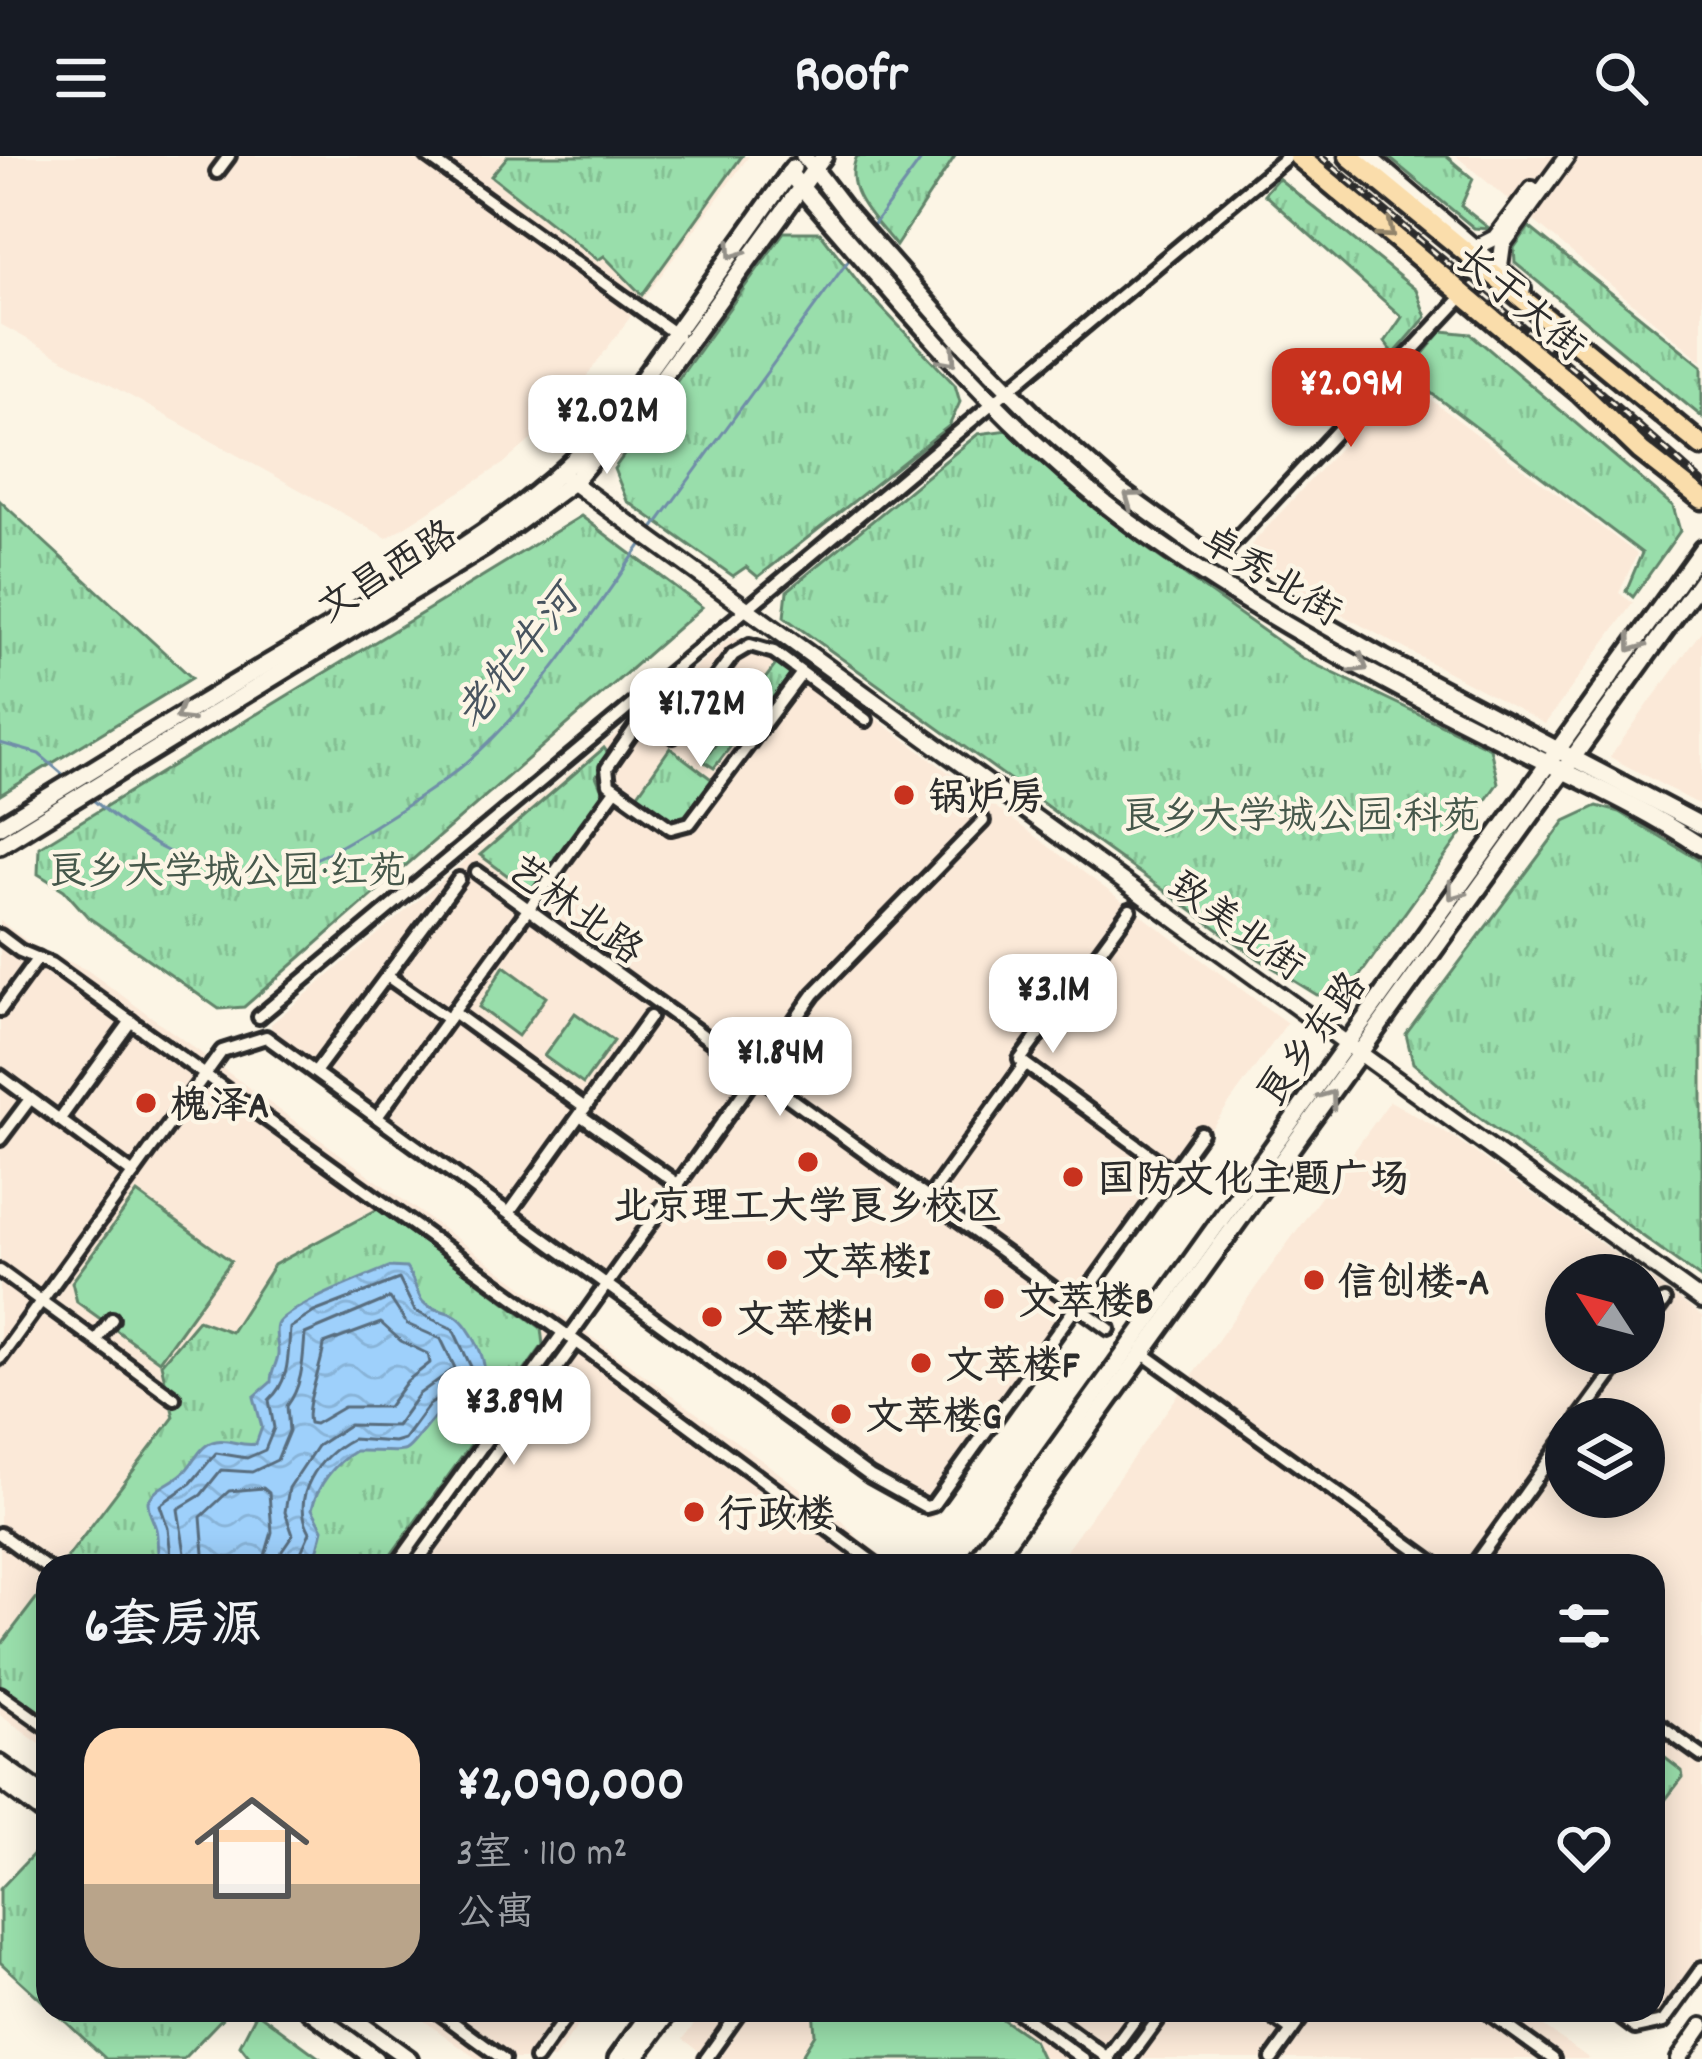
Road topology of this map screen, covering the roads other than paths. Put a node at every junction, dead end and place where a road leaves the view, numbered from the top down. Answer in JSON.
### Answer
{"nodes":[{"id":1,"x":229,"y":156,"type":"edge"},
{"id":2,"x":427,"y":156,"type":"edge"},
{"id":3,"x":1288,"y":156,"type":"edge"},
{"id":4,"x":1298,"y":156,"type":"edge"},
{"id":5,"x":1349,"y":156,"type":"edge"},
{"id":6,"x":1368,"y":156,"type":"edge"},
{"id":7,"x":1556,"y":156,"type":"edge"},
{"id":8,"x":1567,"y":156,"type":"edge"},
{"id":9,"x":811,"y":160,"type":"edge"},
{"id":10,"x":218,"y":172,"type":"dead end"},
{"id":11,"x":795,"y":180,"type":"junction"},
{"id":12,"x":1477,"y":247,"type":"junction"},
{"id":13,"x":1500,"y":266,"type":"junction"},
{"id":14,"x":1464,"y":296,"type":"junction"},
{"id":15,"x":682,"y":339,"type":"junction"},
{"id":16,"x":1589,"y":357,"type":"junction"},
{"id":17,"x":1010,"y":390,"type":"junction"},
{"id":18,"x":993,"y":404,"type":"junction"},
{"id":19,"x":1702,"y":446,"type":"edge"},
{"id":20,"x":567,"y":478,"type":"junction"},
{"id":21,"x":1702,"y":499,"type":"edge"},
{"id":22,"x":1702,"y":549,"type":"edge"},
{"id":23,"x":1217,"y":560,"type":"junction"},
{"id":24,"x":1204,"y":573,"type":"junction"},
{"id":25,"x":1702,"y":579,"type":"edge"},
{"id":26,"x":747,"y":607,"type":"junction"},
{"id":27,"x":802,"y":673,"type":"junction"},
{"id":28,"x":866,"y":720,"type":"dead end"},
{"id":29,"x":1553,"y":756,"type":"junction"},
{"id":30,"x":1570,"y":765,"type":"junction"},
{"id":31,"x":615,"y":790,"type":"junction"},
{"id":32,"x":58,"y":801,"type":"junction"},
{"id":33,"x":983,"y":821,"type":"dead end"},
{"id":34,"x":0,"y":826,"type":"edge"},
{"id":35,"x":1702,"y":826,"type":"edge"},
{"id":36,"x":0,"y":845,"type":"edge"},
{"id":37,"x":1702,"y":847,"type":"edge"},
{"id":38,"x":477,"y":872,"type":"dead end"},
{"id":39,"x":458,"y":879,"type":"dead end"},
{"id":40,"x":528,"y":909,"type":"junction"},
{"id":41,"x":1130,"y":910,"type":"dead end"},
{"id":42,"x":0,"y":936,"type":"edge"},
{"id":43,"x":38,"y":958,"type":"junction"},
{"id":44,"x":387,"y":976,"type":"junction"},
{"id":45,"x":0,"y":1010,"type":"edge"},
{"id":46,"x":450,"y":1016,"type":"junction"},
{"id":47,"x":259,"y":1017,"type":"dead end"},
{"id":48,"x":650,"y":1017,"type":"dead end"},
{"id":49,"x":131,"y":1021,"type":"junction"},
{"id":50,"x":1354,"y":1049,"type":"junction"},
{"id":51,"x":1025,"y":1064,"type":"junction"},
{"id":52,"x":315,"y":1072,"type":"junction"},
{"id":53,"x":205,"y":1075,"type":"junction"},
{"id":54,"x":758,"y":1075,"type":"junction"},
{"id":55,"x":0,"y":1076,"type":"edge"},
{"id":56,"x":30,"y":1099,"type":"junction"},
{"id":57,"x":582,"y":1111,"type":"junction"},
{"id":58,"x":377,"y":1117,"type":"junction"},
{"id":59,"x":59,"y":1120,"type":"junction"},
{"id":60,"x":1201,"y":1133,"type":"dead end"},
{"id":61,"x":0,"y":1139,"type":"edge"},
{"id":62,"x":1173,"y":1172,"type":"junction"},
{"id":63,"x":133,"y":1174,"type":"junction"},
{"id":64,"x":679,"y":1185,"type":"junction"},
{"id":65,"x":929,"y":1198,"type":"junction"},
{"id":66,"x":509,"y":1213,"type":"junction"},
{"id":67,"x":0,"y":1270,"type":"edge"},
{"id":68,"x":608,"y":1285,"type":"junction"},
{"id":69,"x":41,"y":1301,"type":"junction"},
{"id":70,"x":1702,"y":1301,"type":"edge"},
{"id":71,"x":1076,"y":1305,"type":"junction"},
{"id":72,"x":112,"y":1319,"type":"dead end"},
{"id":73,"x":1109,"y":1329,"type":"dead end"},
{"id":74,"x":570,"y":1337,"type":"junction"},
{"id":75,"x":96,"y":1340,"type":"junction"},
{"id":76,"x":1144,"y":1354,"type":"junction"},
{"id":77,"x":0,"y":1358,"type":"edge"},
{"id":78,"x":174,"y":1398,"type":"dead end"},
{"id":79,"x":1545,"y":1466,"type":"edge"},
{"id":80,"x":0,"y":1534,"type":"edge"},
{"id":81,"x":406,"y":1552,"type":"edge"},
{"id":82,"x":426,"y":1554,"type":"edge"},
{"id":83,"x":862,"y":1554,"type":"edge"},
{"id":84,"x":981,"y":1554,"type":"edge"},
{"id":85,"x":998,"y":1554,"type":"edge"},
{"id":86,"x":1421,"y":1554,"type":"edge"},
{"id":87,"x":1481,"y":1554,"type":"edge"},
{"id":88,"x":36,"y":1560,"type":"edge"},
{"id":89,"x":0,"y":1694,"type":"edge"},
{"id":90,"x":36,"y":1720,"type":"edge"},
{"id":91,"x":1665,"y":1730,"type":"edge"},
{"id":92,"x":1702,"y":1756,"type":"edge"},
{"id":93,"x":0,"y":1763,"type":"edge"},
{"id":94,"x":0,"y":1780,"type":"edge"},
{"id":95,"x":36,"y":1789,"type":"edge"},
{"id":96,"x":36,"y":1807,"type":"edge"},
{"id":97,"x":1702,"y":1968,"type":"edge"},
{"id":98,"x":1665,"y":2019,"type":"edge"},
{"id":99,"x":325,"y":2022,"type":"edge"},
{"id":100,"x":358,"y":2022,"type":"edge"},
{"id":101,"x":452,"y":2022,"type":"edge"},
{"id":102,"x":562,"y":2022,"type":"edge"},
{"id":103,"x":643,"y":2022,"type":"edge"},
{"id":104,"x":661,"y":2022,"type":"edge"},
{"id":105,"x":734,"y":2022,"type":"edge"},
{"id":106,"x":1032,"y":2022,"type":"edge"},
{"id":107,"x":1058,"y":2022,"type":"edge"},
{"id":108,"x":1134,"y":2022,"type":"edge"},
{"id":109,"x":1157,"y":2022,"type":"edge"},
{"id":110,"x":1280,"y":2022,"type":"edge"},
{"id":111,"x":1298,"y":2022,"type":"edge"},
{"id":112,"x":1501,"y":2022,"type":"edge"},
{"id":113,"x":1628,"y":2022,"type":"edge"},
{"id":114,"x":1663,"y":2022,"type":"edge"},
{"id":115,"x":1702,"y":2026,"type":"edge"},
{"id":116,"x":1292,"y":2031,"type":"junction"},
{"id":117,"x":712,"y":2057,"type":"edge"},
{"id":118,"x":1108,"y":2058,"type":"edge"},
{"id":119,"x":375,"y":2059,"type":"edge"},
{"id":120,"x":409,"y":2059,"type":"edge"},
{"id":121,"x":502,"y":2059,"type":"edge"},
{"id":122,"x":536,"y":2059,"type":"edge"},
{"id":123,"x":616,"y":2059,"type":"edge"},
{"id":124,"x":634,"y":2059,"type":"edge"},
{"id":125,"x":1083,"y":2059,"type":"edge"},
{"id":126,"x":1129,"y":2059,"type":"edge"},
{"id":127,"x":1272,"y":2059,"type":"edge"},
{"id":128,"x":1552,"y":2059,"type":"edge"},
{"id":129,"x":1679,"y":2059,"type":"edge"}],
"edges":[{"from":1,"to":10,"type":"street"},
{"from":2,"to":15,"type":"street"},
{"from":3,"to":17,"type":"street"},
{"from":4,"to":14,"type":"main road","name":"长于大街","one_way":true},
{"from":5,"to":16,"type":"main road","name":"长于大街"},
{"from":6,"to":12,"type":"street"},
{"from":7,"to":12,"type":"street"},
{"from":8,"to":13,"type":"street"},
{"from":9,"to":11,"type":"main road","name":"文昌西路"},
{"from":9,"to":17,"type":"main road","name":"卓秀北街"},
{"from":11,"to":15,"type":"main road","name":"文昌西路"},
{"from":11,"to":18,"type":"main road","name":"卓秀北街","one_way":true},
{"from":12,"to":13,"type":"street"},
{"from":13,"to":16,"type":"street"},
{"from":14,"to":21,"type":"main road","name":"长于大街"},
{"from":14,"to":23,"type":"street"},
{"from":15,"to":20,"type":"main road","name":"文昌西路"},
{"from":16,"to":19,"type":"main road","name":"长于大街"},
{"from":17,"to":18,"type":"street"},
{"from":23,"to":17,"type":"main road","name":"卓秀北街","one_way":true},
{"from":18,"to":24,"type":"main road","name":"卓秀北街"},
{"from":18,"to":26,"type":"street"},
{"from":20,"to":26,"type":"street","name":"致美北街"},
{"from":20,"to":32,"type":"main road","name":"文昌西路","one_way":true},
{"from":20,"to":32,"type":"main road","name":"文昌西路"},
{"from":22,"to":29,"type":"main road","name":"良乡东路","one_way":true},
{"from":23,"to":24,"type":"street"},
{"from":23,"to":29,"type":"main road","name":"卓秀北街"},
{"from":24,"to":29,"type":"main road","name":"卓秀北街","one_way":true},
{"from":25,"to":30,"type":"main road","name":"良乡东路"},
{"from":26,"to":47,"type":"street"},
{"from":26,"to":50,"type":"street","name":"致美北街"},
{"from":27,"to":28,"type":"street"},
{"from":27,"to":31,"type":"street"},
{"from":27,"to":31,"type":"street"},
{"from":29,"to":30,"type":"main road","name":"卓秀北街"},
{"from":29,"to":50,"type":"main road","name":"良乡东路","one_way":true},
{"from":30,"to":35,"type":"main road"},
{"from":30,"to":37,"type":"main road","name":"卓秀北街"},
{"from":30,"to":50,"type":"main road","name":"良乡东路"},
{"from":31,"to":40,"type":"street"},
{"from":32,"to":34,"type":"main road","name":"文昌西路"},
{"from":32,"to":36,"type":"main road","name":"文昌西路"},
{"from":33,"to":54,"type":"street"},
{"from":38,"to":40,"type":"street","name":"艺林北路"},
{"from":39,"to":44,"type":"street"},
{"from":40,"to":46,"type":"street"},
{"from":40,"to":54,"type":"street","name":"艺林北路"},
{"from":41,"to":51,"type":"street"},
{"from":42,"to":43,"type":"street"},
{"from":43,"to":45,"type":"street"},
{"from":43,"to":49,"type":"street"},
{"from":44,"to":46,"type":"street"},
{"from":44,"to":52,"type":"street"},
{"from":46,"to":57,"type":"street"},
{"from":46,"to":58,"type":"street"},
{"from":48,"to":57,"type":"street"},
{"from":49,"to":53,"type":"street"},
{"from":49,"to":59,"type":"street"},
{"from":50,"to":70,"type":"street","name":"致美北街"},
{"from":76,"to":50,"type":"main road","name":"良乡东路","one_way":true},
{"from":50,"to":84,"type":"main road","name":"良乡东路"},
{"from":51,"to":62,"type":"street"},
{"from":51,"to":65,"type":"street"},
{"from":52,"to":53,"type":"street"},
{"from":52,"to":58,"type":"street"},
{"from":53,"to":63,"type":"street"},
{"from":53,"to":74,"type":"street"},
{"from":54,"to":64,"type":"street"},
{"from":54,"to":65,"type":"street","name":"艺林北路"},
{"from":55,"to":56,"type":"street"},
{"from":56,"to":59,"type":"street"},
{"from":56,"to":61,"type":"street"},
{"from":57,"to":64,"type":"street"},
{"from":57,"to":66,"type":"street"},
{"from":58,"to":66,"type":"street"},
{"from":59,"to":63,"type":"street"},
{"from":60,"to":62,"type":"street"},
{"from":62,"to":71,"type":"street"},
{"from":63,"to":69,"type":"street"},
{"from":64,"to":68,"type":"street"},
{"from":65,"to":71,"type":"street","name":"艺林北路"},
{"from":66,"to":68,"type":"street"},
{"from":67,"to":69,"type":"street"},
{"from":68,"to":71,"type":"street"},
{"from":68,"to":74,"type":"street"},
{"from":69,"to":75,"type":"street"},
{"from":69,"to":77,"type":"street"},
{"from":71,"to":73,"type":"street","name":"艺林北路"},
{"from":72,"to":75,"type":"street"},
{"from":74,"to":81,"type":"street"},
{"from":74,"to":82,"type":"street"},
{"from":74,"to":83,"type":"street"},
{"from":75,"to":78,"type":"street"},
{"from":76,"to":85,"type":"main road","name":"良乡东路"},
{"from":76,"to":86,"type":"street"},
{"from":79,"to":87,"type":"street"},
{"from":80,"to":88,"type":"street"},
{"from":89,"to":90,"type":"street"},
{"from":91,"to":92,"type":"street"},
{"from":93,"to":95,"type":"main road"},
{"from":94,"to":96,"type":"main road"},
{"from":97,"to":98,"type":"street"},
{"from":99,"to":119,"type":"main road"},
{"from":100,"to":120,"type":"main road"},
{"from":101,"to":121,"type":"street"},
{"from":102,"to":122,"type":"street"},
{"from":103,"to":123,"type":"main road"},
{"from":104,"to":124,"type":"main road"},
{"from":105,"to":117,"type":"street"},
{"from":106,"to":125,"type":"street"},
{"from":107,"to":118,"type":"street"},
{"from":108,"to":118,"type":"street"},
{"from":109,"to":126,"type":"street"},
{"from":110,"to":116,"type":"street"},
{"from":111,"to":116,"type":"street"},
{"from":112,"to":128,"type":"street"},
{"from":113,"to":114,"type":"street"},
{"from":115,"to":129,"type":"street"},
{"from":116,"to":127,"type":"street"}]}
